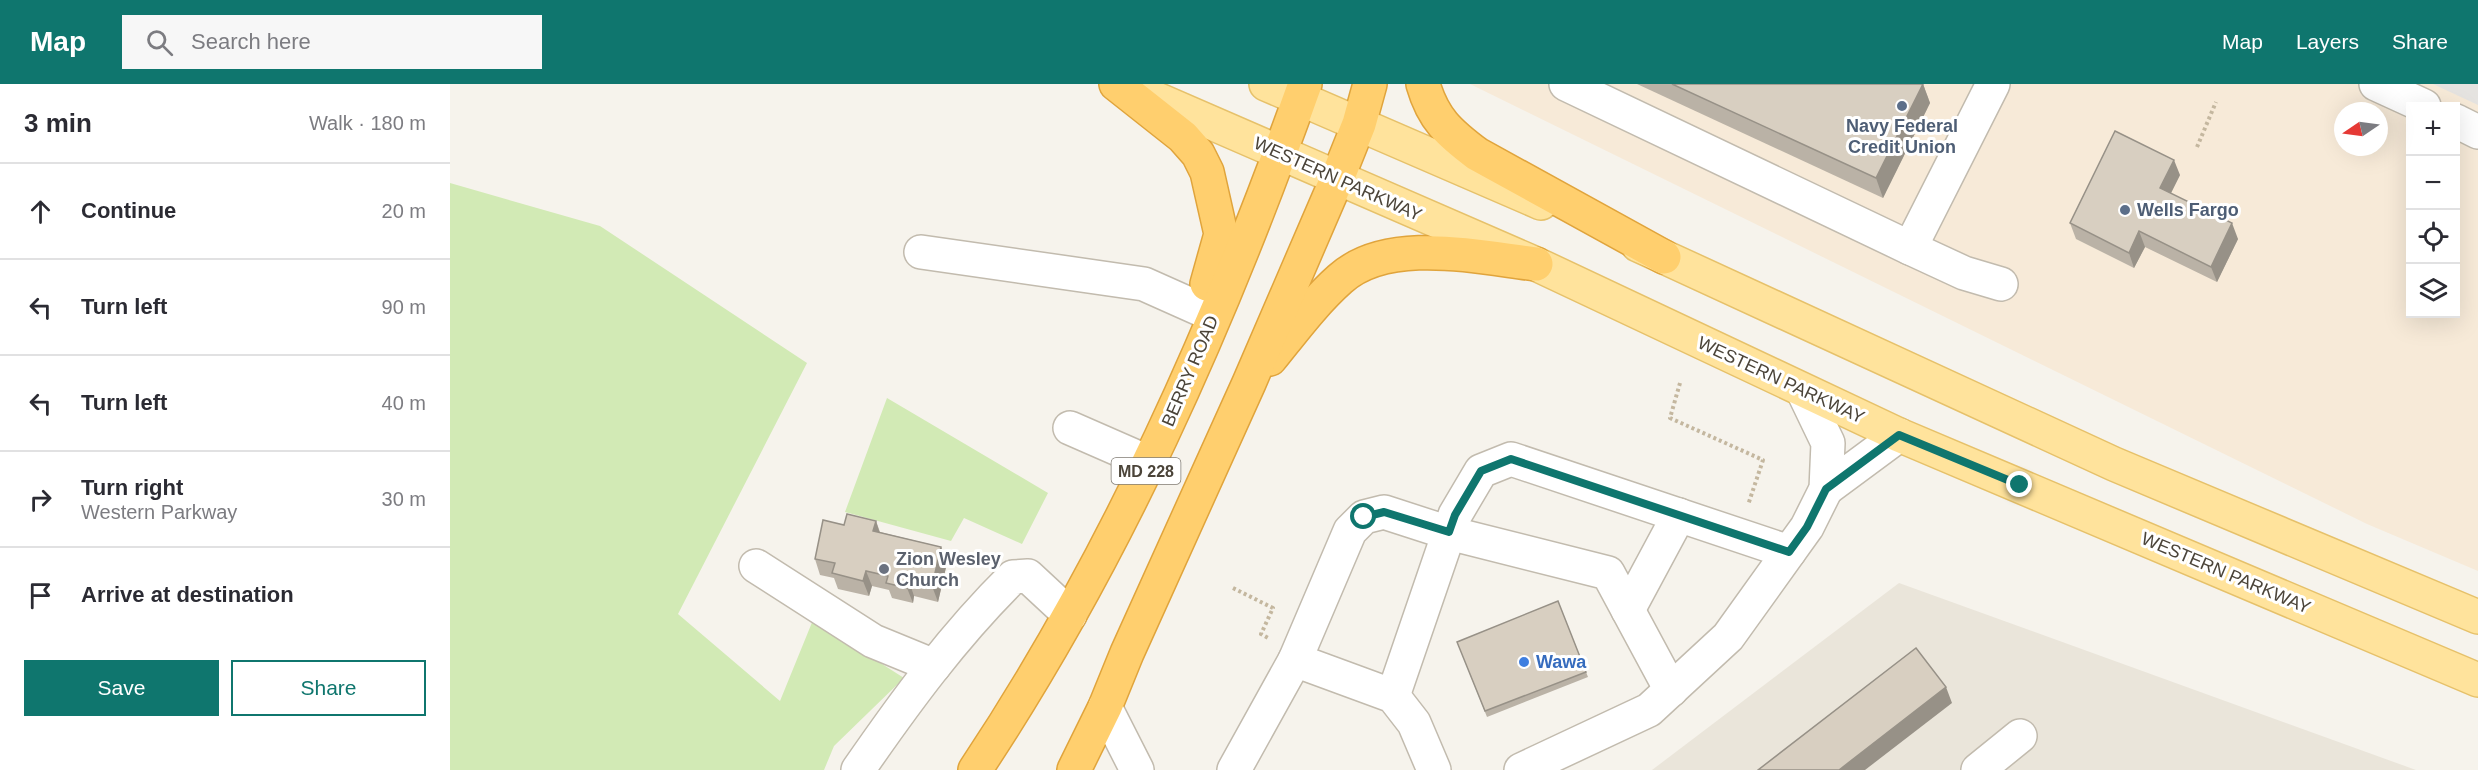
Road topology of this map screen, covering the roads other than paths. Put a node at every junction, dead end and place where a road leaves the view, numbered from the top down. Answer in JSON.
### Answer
{"nodes":[{"id":1,"x":1116,"y":84,"type":"edge"},
{"id":2,"x":1121,"y":84,"type":"edge"},
{"id":3,"x":1266,"y":84,"type":"edge"},
{"id":4,"x":1370,"y":84,"type":"edge"},
{"id":5,"x":1423,"y":84,"type":"edge"},
{"id":6,"x":1566,"y":84,"type":"edge"},
{"id":7,"x":1993,"y":84,"type":"edge"},
{"id":8,"x":2376,"y":84,"type":"edge"},
{"id":9,"x":1302,"y":91,"type":"edge"},
{"id":10,"x":2415,"y":102,"type":"edge"},
{"id":11,"x":2460,"y":123,"type":"edge"},
{"id":12,"x":1359,"y":124,"type":"junction"},
{"id":13,"x":2478,"y":132,"type":"edge"},
{"id":14,"x":1280,"y":154,"type":"junction"},
{"id":15,"x":1337,"y":179,"type":"junction"},
{"id":16,"x":1910,"y":248,"type":"junction"},
{"id":17,"x":921,"y":252,"type":"dead end"},
{"id":18,"x":1664,"y":257,"type":"junction"},
{"id":19,"x":1536,"y":264,"type":"junction"},
{"id":20,"x":2001,"y":284,"type":"dead end"},
{"id":21,"x":1200,"y":309,"type":"junction"},
{"id":22,"x":1249,"y":383,"type":"junction"},
{"id":23,"x":1803,"y":391,"type":"junction"},
{"id":24,"x":1179,"y":400,"type":"junction"},
{"id":25,"x":1070,"y":428,"type":"dead end"},
{"id":26,"x":1899,"y":435,"type":"junction"},
{"id":27,"x":1150,"y":462,"type":"junction"},
{"id":28,"x":1826,"y":489,"type":"junction"},
{"id":29,"x":1679,"y":515,"type":"junction"},
{"id":30,"x":1449,"y":532,"type":"junction"},
{"id":31,"x":1789,"y":552,"type":"junction"},
{"id":32,"x":756,"y":566,"type":"dead end"},
{"id":33,"x":1628,"y":610,"type":"junction"},
{"id":34,"x":1070,"y":615,"type":"junction"},
{"id":35,"x":2478,"y":617,"type":"edge"},
{"id":36,"x":1296,"y":657,"type":"junction"},
{"id":37,"x":934,"y":666,"type":"junction"},
{"id":38,"x":2478,"y":681,"type":"edge"},
{"id":39,"x":1671,"y":690,"type":"junction"},
{"id":40,"x":1394,"y":696,"type":"junction"},
{"id":41,"x":1105,"y":707,"type":"junction"},
{"id":42,"x":2020,"y":736,"type":"dead end"},
{"id":43,"x":858,"y":770,"type":"edge"},
{"id":44,"x":975,"y":770,"type":"edge"},
{"id":45,"x":1074,"y":770,"type":"edge"},
{"id":46,"x":1137,"y":770,"type":"edge"},
{"id":47,"x":1234,"y":770,"type":"edge"},
{"id":48,"x":1434,"y":770,"type":"edge"},
{"id":49,"x":1521,"y":770,"type":"edge"},
{"id":50,"x":1978,"y":770,"type":"edge"}],
"edges":[{"from":1,"to":21,"type":"highway"},
{"from":2,"to":14,"type":"main road","name":"WESTERN PARKWAY"},
{"from":3,"to":9,"type":"main road"},
{"from":4,"to":12,"type":"highway","number":"MD 228"},
{"from":5,"to":18,"type":"highway"},
{"from":6,"to":16,"type":"street"},
{"from":7,"to":16,"type":"street"},
{"from":8,"to":10,"type":"street"},
{"from":9,"to":12,"type":"main road"},
{"from":9,"to":14,"type":"highway","name":"BERRY ROAD","number":"MD 228"},
{"from":11,"to":13,"type":"street"},
{"from":12,"to":15,"type":"highway","number":"MD 228"},
{"from":12,"to":18,"type":"main road"},
{"from":14,"to":15,"type":"main road","name":"WESTERN PARKWAY"},
{"from":14,"to":24,"type":"highway","name":"BERRY ROAD","number":"MD 228"},
{"from":15,"to":19,"type":"main road","name":"WESTERN PARKWAY"},
{"from":15,"to":22,"type":"highway","number":"MD 228"},
{"from":16,"to":20,"type":"street"},
{"from":17,"to":21,"type":"street"},
{"from":18,"to":35,"type":"main road"},
{"from":19,"to":22,"type":"highway"},
{"from":19,"to":23,"type":"main road","name":"WESTERN PARKWAY"},
{"from":21,"to":24,"type":"highway"},
{"from":22,"to":41,"type":"highway","number":"MD 228"},
{"from":23,"to":26,"type":"main road","name":"WESTERN PARKWAY"},
{"from":23,"to":28,"type":"street"},
{"from":24,"to":27,"type":"highway","name":"BERRY ROAD","number":"MD 228"},
{"from":25,"to":27,"type":"street"},
{"from":26,"to":28,"type":"street"},
{"from":26,"to":38,"type":"main road","name":"WESTERN PARKWAY"},
{"from":27,"to":34,"type":"highway","name":"BERRY ROAD","number":"MD 228"},
{"from":28,"to":31,"type":"street"},
{"from":29,"to":30,"type":"street"},
{"from":29,"to":31,"type":"street"},
{"from":29,"to":33,"type":"street"},
{"from":30,"to":33,"type":"street"},
{"from":30,"to":36,"type":"street"},
{"from":30,"to":40,"type":"street"},
{"from":31,"to":39,"type":"street"},
{"from":32,"to":37,"type":"street"},
{"from":33,"to":39,"type":"street"},
{"from":34,"to":37,"type":"street"},
{"from":34,"to":44,"type":"highway","name":"BERRY ROAD","number":"MD 228"},
{"from":36,"to":40,"type":"street"},
{"from":36,"to":47,"type":"street"},
{"from":37,"to":43,"type":"street"},
{"from":39,"to":49,"type":"street"},
{"from":40,"to":48,"type":"street"},
{"from":41,"to":45,"type":"highway","number":"MD 228"},
{"from":41,"to":46,"type":"street"},
{"from":42,"to":50,"type":"street"}]}
